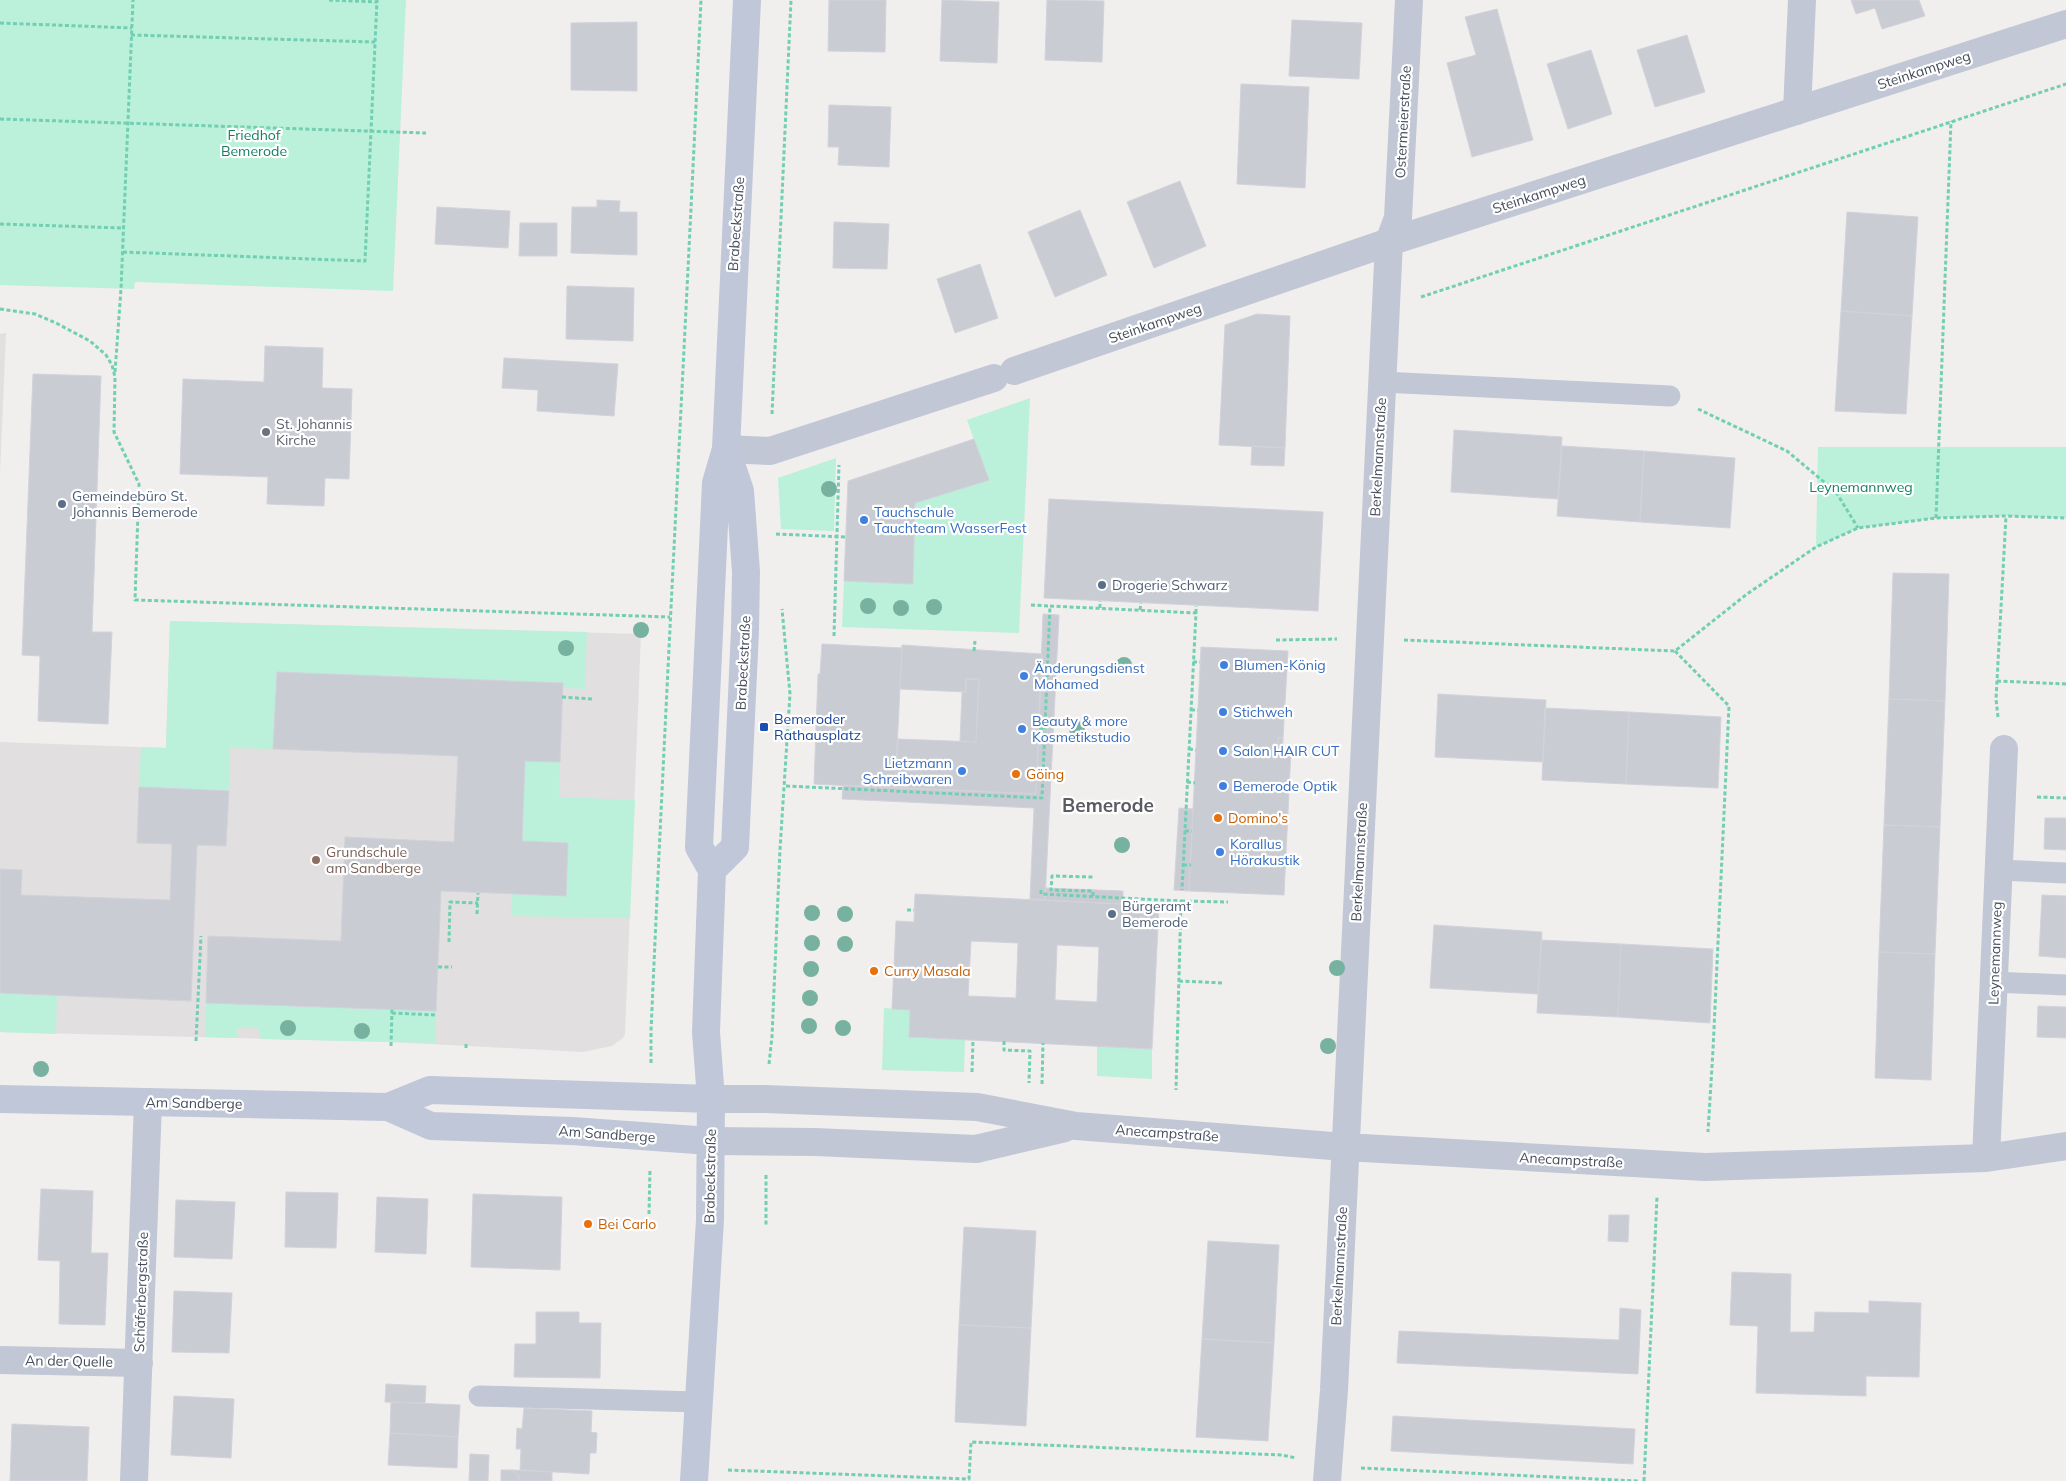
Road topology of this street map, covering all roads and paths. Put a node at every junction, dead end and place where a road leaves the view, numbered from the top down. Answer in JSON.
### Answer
{"nodes":[{"id":1,"x":133,"y":0,"type":"edge"},
{"id":2,"x":329,"y":0,"type":"edge"},
{"id":3,"x":700,"y":0,"type":"edge"},
{"id":4,"x":747,"y":0,"type":"edge"},
{"id":5,"x":791,"y":0,"type":"edge"},
{"id":6,"x":1409,"y":0,"type":"edge"},
{"id":7,"x":1802,"y":0,"type":"edge"},
{"id":8,"x":377,"y":1,"type":"edge"},
{"id":9,"x":0,"y":23,"type":"edge"},
{"id":10,"x":2066,"y":24,"type":"edge"},
{"id":11,"x":132,"y":28,"type":"junction"},
{"id":12,"x":131,"y":35,"type":"junction"},
{"id":13,"x":376,"y":42,"type":"junction"},
{"id":14,"x":2066,"y":84,"type":"edge"},
{"id":15,"x":1797,"y":111,"type":"junction"},
{"id":16,"x":0,"y":118,"type":"edge"},
{"id":17,"x":1952,"y":121,"type":"junction"},
{"id":18,"x":128,"y":123,"type":"junction"},
{"id":19,"x":371,"y":132,"type":"junction"},
{"id":20,"x":426,"y":133,"type":"dead end"},
{"id":21,"x":0,"y":224,"type":"edge"},
{"id":22,"x":124,"y":228,"type":"junction"},
{"id":23,"x":1389,"y":242,"type":"junction"},
{"id":24,"x":123,"y":252,"type":"junction"},
{"id":25,"x":1386,"y":309,"type":"junction"},
{"id":26,"x":0,"y":310,"type":"edge"},
{"id":27,"x":115,"y":377,"type":"junction"},
{"id":28,"x":1382,"y":382,"type":"junction"},
{"id":29,"x":1670,"y":396,"type":"joint"},
{"id":30,"x":726,"y":449,"type":"junction"},
{"id":31,"x":770,"y":452,"type":"junction"},
{"id":32,"x":839,"y":462,"type":"dead end"},
{"id":33,"x":2006,"y":516,"type":"junction"},
{"id":34,"x":1936,"y":518,"type":"junction"},
{"id":35,"x":2066,"y":518,"type":"edge"},
{"id":36,"x":1858,"y":528,"type":"junction"},
{"id":37,"x":773,"y":534,"type":"dead end"},
{"id":38,"x":837,"y":537,"type":"junction"},
{"id":39,"x":846,"y":537,"type":"dead end"},
{"id":40,"x":781,"y":601,"type":"dead end"},
{"id":41,"x":1100,"y":601,"type":"dead end"},
{"id":42,"x":1140,"y":603,"type":"dead end"},
{"id":43,"x":1031,"y":605,"type":"dead end"},
{"id":44,"x":1050,"y":606,"type":"junction"},
{"id":45,"x":1196,"y":606,"type":"dead end"},
{"id":46,"x":1100,"y":608,"type":"junction"},
{"id":47,"x":1140,"y":610,"type":"junction"},
{"id":48,"x":1196,"y":613,"type":"junction"},
{"id":49,"x":669,"y":617,"type":"junction"},
{"id":50,"x":834,"y":636,"type":"dead end"},
{"id":51,"x":1370,"y":639,"type":"junction"},
{"id":52,"x":1276,"y":640,"type":"dead end"},
{"id":53,"x":975,"y":642,"type":"dead end"},
{"id":54,"x":974,"y":651,"type":"dead end"},
{"id":55,"x":1674,"y":651,"type":"junction"},
{"id":56,"x":1193,"y":662,"type":"junction"},
{"id":57,"x":1200,"y":662,"type":"dead end"},
{"id":58,"x":1041,"y":680,"type":"dead end"},
{"id":59,"x":1047,"y":680,"type":"junction"},
{"id":60,"x":1996,"y":681,"type":"junction"},
{"id":61,"x":2066,"y":684,"type":"edge"},
{"id":62,"x":562,"y":697,"type":"dead end"},
{"id":63,"x":592,"y":699,"type":"dead end"},
{"id":64,"x":1191,"y":710,"type":"junction"},
{"id":65,"x":1198,"y":710,"type":"dead end"},
{"id":66,"x":1039,"y":729,"type":"dead end"},
{"id":67,"x":1045,"y":729,"type":"junction"},
{"id":68,"x":1189,"y":749,"type":"junction"},
{"id":69,"x":2004,"y":749,"type":"joint"},
{"id":70,"x":1196,"y":750,"type":"dead end"},
{"id":71,"x":1037,"y":775,"type":"dead end"},
{"id":72,"x":1043,"y":775,"type":"junction"},
{"id":73,"x":1187,"y":782,"type":"junction"},
{"id":74,"x":1195,"y":783,"type":"dead end"},
{"id":75,"x":786,"y":786,"type":"junction"},
{"id":76,"x":1185,"y":831,"type":"junction"},
{"id":77,"x":1192,"y":831,"type":"dead end"},
{"id":78,"x":1183,"y":865,"type":"junction"},
{"id":79,"x":1190,"y":865,"type":"dead end"},
{"id":80,"x":712,"y":870,"type":"junction"},
{"id":81,"x":1998,"y":870,"type":"junction"},
{"id":82,"x":2066,"y":873,"type":"edge"},
{"id":83,"x":1093,"y":877,"type":"dead end"},
{"id":84,"x":1041,"y":890,"type":"dead end"},
{"id":85,"x":1182,"y":890,"type":"dead end"},
{"id":86,"x":478,"y":893,"type":"dead end"},
{"id":87,"x":1093,"y":896,"type":"junction"},
{"id":88,"x":1182,"y":901,"type":"junction"},
{"id":89,"x":1228,"y":902,"type":"dead end"},
{"id":90,"x":478,"y":903,"type":"junction"},
{"id":91,"x":907,"y":910,"type":"dead end"},
{"id":92,"x":914,"y":910,"type":"dead end"},
{"id":93,"x":477,"y":914,"type":"dead end"},
{"id":94,"x":201,"y":936,"type":"dead end"},
{"id":95,"x":449,"y":942,"type":"dead end"},
{"id":96,"x":438,"y":967,"type":"dead end"},
{"id":97,"x":452,"y":967,"type":"dead end"},
{"id":98,"x":1179,"y":981,"type":"junction"},
{"id":99,"x":1994,"y":982,"type":"junction"},
{"id":100,"x":1224,"y":983,"type":"dead end"},
{"id":101,"x":2066,"y":984,"type":"edge"},
{"id":102,"x":436,"y":1015,"type":"dead end"},
{"id":103,"x":651,"y":1031,"type":"dead end"},
{"id":104,"x":772,"y":1036,"type":"dead end"},
{"id":105,"x":973,"y":1040,"type":"dead end"},
{"id":106,"x":196,"y":1041,"type":"dead end"},
{"id":107,"x":1004,"y":1042,"type":"dead end"},
{"id":108,"x":1043,"y":1044,"type":"dead end"},
{"id":109,"x":391,"y":1046,"type":"dead end"},
{"id":110,"x":972,"y":1065,"type":"dead end"},
{"id":111,"x":1029,"y":1084,"type":"dead end"},
{"id":112,"x":1042,"y":1084,"type":"dead end"},
{"id":113,"x":1176,"y":1090,"type":"dead end"},
{"id":114,"x":0,"y":1099,"type":"edge"},
{"id":115,"x":710,"y":1099,"type":"junction"},
{"id":116,"x":148,"y":1102,"type":"junction"},
{"id":117,"x":388,"y":1107,"type":"junction"},
{"id":118,"x":1076,"y":1126,"type":"junction"},
{"id":119,"x":710,"y":1140,"type":"junction"},
{"id":120,"x":2066,"y":1146,"type":"edge"},
{"id":121,"x":1345,"y":1147,"type":"junction"},
{"id":122,"x":1986,"y":1158,"type":"junction"},
{"id":123,"x":1659,"y":1165,"type":"junction"},
{"id":124,"x":1706,"y":1167,"type":"junction"},
{"id":125,"x":0,"y":1360,"type":"edge"},
{"id":126,"x":139,"y":1363,"type":"junction"},
{"id":127,"x":479,"y":1396,"type":"dead end"},
{"id":128,"x":698,"y":1402,"type":"junction"},
{"id":129,"x":1327,"y":1474,"type":"edge"},
{"id":130,"x":695,"y":1475,"type":"edge"},
{"id":131,"x":134,"y":1481,"type":"edge"},
{"id":132,"x":1638,"y":1481,"type":"edge"},
{"id":133,"x":1644,"y":1481,"type":"edge"}],
"edges":[{"from":1,"to":11,"type":"path"},
{"from":2,"to":8,"type":"path"},
{"from":3,"to":49,"type":"path"},
{"from":4,"to":30,"type":"main road","name":"Brabeckstraße"},
{"from":5,"to":31,"type":"path"},
{"from":6,"to":23,"type":"street","name":"Ostermeierstraße"},
{"from":7,"to":15,"type":"street"},
{"from":8,"to":13,"type":"path"},
{"from":9,"to":11,"type":"path"},
{"from":10,"to":15,"type":"street","name":"Steinkampweg"},
{"from":11,"to":12,"type":"path"},
{"from":12,"to":13,"type":"path"},
{"from":12,"to":18,"type":"path"},
{"from":13,"to":19,"type":"path"},
{"from":14,"to":17,"type":"path"},
{"from":15,"to":23,"type":"street","name":"Steinkampweg"},
{"from":16,"to":18,"type":"path"},
{"from":17,"to":25,"type":"path"},
{"from":17,"to":34,"type":"path"},
{"from":18,"to":19,"type":"path"},
{"from":18,"to":22,"type":"path"},
{"from":19,"to":20,"type":"path"},
{"from":19,"to":24,"type":"path"},
{"from":21,"to":22,"type":"path"},
{"from":22,"to":24,"type":"path"},
{"from":23,"to":25,"type":"street","name":"Berkelmannstraße"},
{"from":23,"to":31,"type":"street","name":"Steinkampweg"},
{"from":24,"to":27,"type":"path"},
{"from":25,"to":28,"type":"street","name":"Berkelmannstraße"},
{"from":26,"to":27,"type":"path"},
{"from":27,"to":49,"type":"path"},
{"from":28,"to":29,"type":"lane"},
{"from":28,"to":51,"type":"street","name":"Berkelmannstraße"},
{"from":29,"to":36,"type":"path"},
{"from":30,"to":31,"type":"street","name":"Steinkampweg"},
{"from":30,"to":80,"type":"main road","name":"Brabeckstraße"},
{"from":30,"to":80,"type":"main road","name":"Brabeckstraße"},
{"from":32,"to":38,"type":"path"},
{"from":33,"to":34,"type":"path"},
{"from":33,"to":35,"type":"path"},
{"from":33,"to":60,"type":"path"},
{"from":34,"to":36,"type":"path"},
{"from":36,"to":55,"type":"path"},
{"from":37,"to":38,"type":"path"},
{"from":38,"to":39,"type":"path"},
{"from":38,"to":50,"type":"path"},
{"from":40,"to":75,"type":"path"},
{"from":41,"to":46,"type":"path"},
{"from":42,"to":47,"type":"path"},
{"from":43,"to":44,"type":"path"},
{"from":44,"to":46,"type":"path"},
{"from":44,"to":59,"type":"path"},
{"from":45,"to":48,"type":"path"},
{"from":46,"to":47,"type":"path"},
{"from":47,"to":48,"type":"path"},
{"from":48,"to":56,"type":"path"},
{"from":49,"to":103,"type":"path"},
{"from":51,"to":52,"type":"path"},
{"from":51,"to":55,"type":"path"},
{"from":51,"to":121,"type":"street","name":"Berkelmannstraße"},
{"from":53,"to":54,"type":"path"},
{"from":55,"to":124,"type":"path"},
{"from":56,"to":57,"type":"path"},
{"from":56,"to":64,"type":"path"},
{"from":58,"to":59,"type":"path"},
{"from":59,"to":67,"type":"path"},
{"from":60,"to":61,"type":"path"},
{"from":60,"to":69,"type":"path"},
{"from":62,"to":63,"type":"path"},
{"from":64,"to":65,"type":"path"},
{"from":64,"to":68,"type":"path"},
{"from":66,"to":67,"type":"path"},
{"from":67,"to":72,"type":"path"},
{"from":68,"to":70,"type":"path"},
{"from":68,"to":73,"type":"path"},
{"from":69,"to":81,"type":"street","name":"Leynemannweg"},
{"from":71,"to":72,"type":"path"},
{"from":72,"to":75,"type":"path"},
{"from":73,"to":74,"type":"path"},
{"from":73,"to":76,"type":"path"},
{"from":75,"to":104,"type":"path"},
{"from":76,"to":77,"type":"path"},
{"from":76,"to":78,"type":"path"},
{"from":78,"to":79,"type":"path"},
{"from":78,"to":85,"type":"path"},
{"from":80,"to":115,"type":"main road","name":"Brabeckstraße"},
{"from":81,"to":82,"type":"lane"},
{"from":81,"to":99,"type":"street","name":"Leynemannweg"},
{"from":83,"to":87,"type":"path"},
{"from":84,"to":87,"type":"path"},
{"from":86,"to":90,"type":"path"},
{"from":87,"to":88,"type":"path"},
{"from":88,"to":89,"type":"path"},
{"from":88,"to":98,"type":"path"},
{"from":90,"to":93,"type":"path"},
{"from":90,"to":95,"type":"path"},
{"from":91,"to":92,"type":"path"},
{"from":94,"to":106,"type":"path"},
{"from":96,"to":97,"type":"path"},
{"from":98,"to":100,"type":"path"},
{"from":98,"to":113,"type":"path"},
{"from":99,"to":101,"type":"lane"},
{"from":99,"to":122,"type":"street","name":"Leynemannweg"},
{"from":102,"to":109,"type":"path"},
{"from":105,"to":110,"type":"path"},
{"from":107,"to":111,"type":"path"},
{"from":108,"to":112,"type":"path"},
{"from":114,"to":116,"type":"main road","name":"Am Sandberge"},
{"from":115,"to":117,"type":"main road","name":"Am Sandberge"},
{"from":115,"to":118,"type":"street","name":"Anecampstraße"},
{"from":115,"to":119,"type":"main road","name":"Brabeckstraße"},
{"from":116,"to":117,"type":"main road","name":"Am Sandberge"},
{"from":116,"to":126,"type":"street","name":"Schäferbergstraße"},
{"from":117,"to":119,"type":"main road","name":"Am Sandberge"},
{"from":118,"to":119,"type":"street","name":"Anecampstraße"},
{"from":118,"to":121,"type":"street","name":"Anecampstraße"},
{"from":119,"to":128,"type":"main road","name":"Brabeckstraße"},
{"from":120,"to":122,"type":"street","name":"Anecampstraße"},
{"from":121,"to":123,"type":"street","name":"Anecampstraße"},
{"from":121,"to":129,"type":"street","name":"Berkelmannstraße"},
{"from":122,"to":124,"type":"street","name":"Anecampstraße"},
{"from":123,"to":124,"type":"street","name":"Anecampstraße"},
{"from":123,"to":133,"type":"path"},
{"from":125,"to":126,"type":"street","name":"An der Quelle"},
{"from":126,"to":131,"type":"street","name":"Schäferbergstraße"},
{"from":127,"to":128,"type":"lane"},
{"from":128,"to":130,"type":"main road","name":"Brabeckstraße"},
{"from":129,"to":130,"type":"path"},
{"from":129,"to":132,"type":"path"}]}
